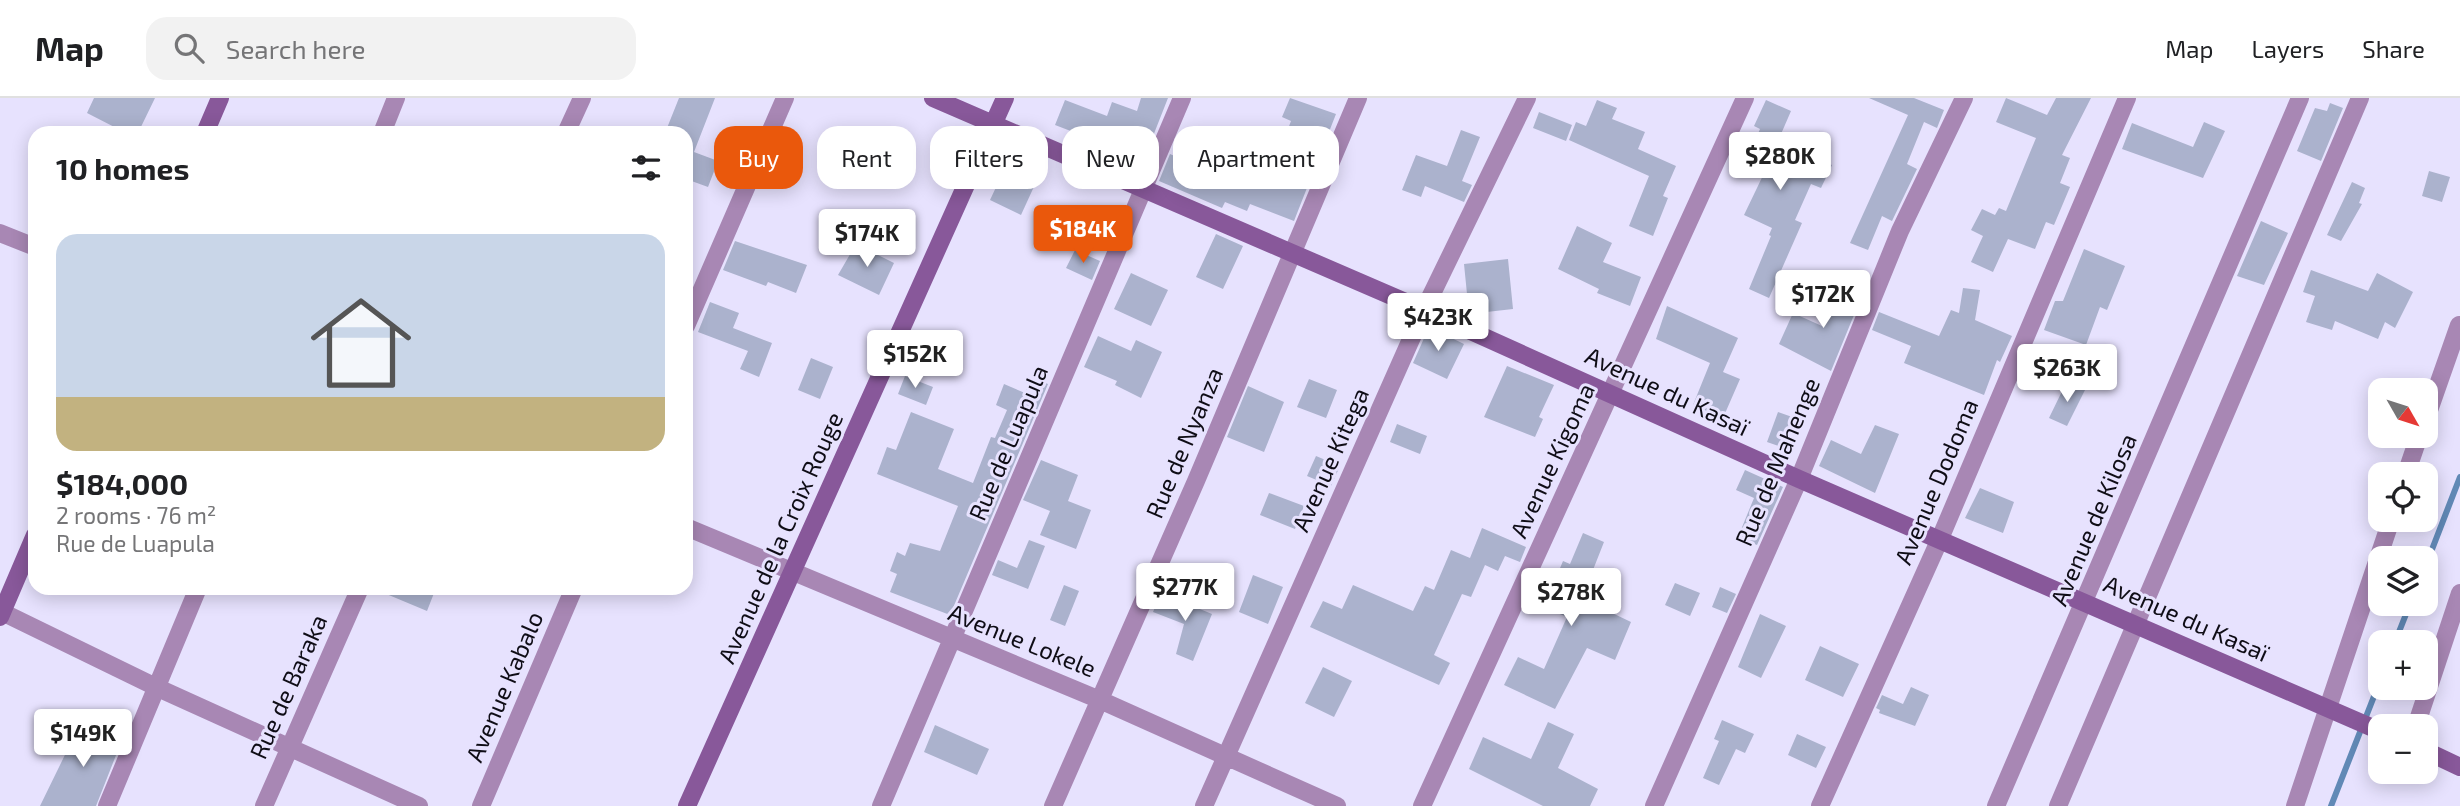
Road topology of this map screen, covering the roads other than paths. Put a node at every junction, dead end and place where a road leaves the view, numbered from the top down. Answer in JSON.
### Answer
{"nodes":[{"id":1,"x":220,"y":98,"type":"edge"},
{"id":2,"x":396,"y":98,"type":"edge"},
{"id":3,"x":582,"y":98,"type":"edge"},
{"id":4,"x":785,"y":98,"type":"edge"},
{"id":5,"x":933,"y":98,"type":"edge"},
{"id":6,"x":1005,"y":98,"type":"edge"},
{"id":7,"x":1182,"y":98,"type":"edge"},
{"id":8,"x":1358,"y":98,"type":"edge"},
{"id":9,"x":1527,"y":98,"type":"edge"},
{"id":10,"x":1745,"y":98,"type":"edge"},
{"id":11,"x":1964,"y":98,"type":"edge"},
{"id":12,"x":2127,"y":98,"type":"edge"},
{"id":13,"x":2300,"y":98,"type":"edge"},
{"id":14,"x":2360,"y":98,"type":"edge"},
{"id":15,"x":993,"y":125,"type":"junction"},
{"id":16,"x":208,"y":126,"type":"edge"},
{"id":17,"x":385,"y":126,"type":"edge"},
{"id":18,"x":569,"y":126,"type":"edge"},
{"id":19,"x":1143,"y":190,"type":"junction"},
{"id":20,"x":0,"y":233,"type":"edge"},
{"id":21,"x":28,"y":244,"type":"edge"},
{"id":22,"x":1292,"y":253,"type":"junction"},
{"id":23,"x":693,"y":310,"type":"edge"},
{"id":24,"x":1424,"y":310,"type":"junction"},
{"id":25,"x":2459,"y":325,"type":"edge"},
{"id":26,"x":2438,"y":385,"type":"edge"},
{"id":27,"x":1611,"y":392,"type":"junction"},
{"id":28,"x":1799,"y":479,"type":"junction"},
{"id":29,"x":693,"y":530,"type":"edge"},
{"id":30,"x":2387,"y":532,"type":"edge"},
{"id":31,"x":1939,"y":541,"type":"junction"},
{"id":32,"x":28,"y":551,"type":"edge"},
{"id":33,"x":792,"y":573,"type":"junction"},
{"id":34,"x":2460,"y":593,"type":"edge"},
{"id":35,"x":195,"y":595,"type":"edge"},
{"id":36,"x":357,"y":595,"type":"edge"},
{"id":37,"x":571,"y":595,"type":"edge"},
{"id":38,"x":2086,"y":602,"type":"junction"},
{"id":39,"x":1,"y":615,"type":"edge"},
{"id":40,"x":2134,"y":625,"type":"junction"},
{"id":41,"x":953,"y":640,"type":"junction"},
{"id":42,"x":158,"y":688,"type":"junction"},
{"id":43,"x":1100,"y":700,"type":"junction"},
{"id":44,"x":2329,"y":708,"type":"junction"},
{"id":45,"x":2420,"y":714,"type":"edge"},
{"id":46,"x":2368,"y":725,"type":"edge"},
{"id":47,"x":287,"y":748,"type":"junction"},
{"id":48,"x":1227,"y":755,"type":"junction"},
{"id":49,"x":2438,"y":757,"type":"edge"},
{"id":50,"x":2460,"y":767,"type":"edge"},
{"id":51,"x":107,"y":806,"type":"edge"},
{"id":52,"x":264,"y":806,"type":"edge"},
{"id":53,"x":418,"y":806,"type":"edge"},
{"id":54,"x":481,"y":806,"type":"edge"},
{"id":55,"x":687,"y":806,"type":"edge"},
{"id":56,"x":881,"y":806,"type":"edge"},
{"id":57,"x":1053,"y":806,"type":"edge"},
{"id":58,"x":1204,"y":806,"type":"edge"},
{"id":59,"x":1337,"y":806,"type":"edge"},
{"id":60,"x":1422,"y":806,"type":"edge"},
{"id":61,"x":1654,"y":806,"type":"edge"},
{"id":62,"x":1820,"y":806,"type":"edge"},
{"id":63,"x":1996,"y":806,"type":"edge"},
{"id":64,"x":2058,"y":806,"type":"edge"},
{"id":65,"x":2295,"y":806,"type":"edge"}],
"edges":[{"from":1,"to":16,"type":"street"},
{"from":2,"to":17,"type":"street"},
{"from":3,"to":18,"type":"street"},
{"from":4,"to":23,"type":"street"},
{"from":5,"to":15,"type":"street","name":"Avenue du Kasaï"},
{"from":6,"to":15,"type":"street","name":"Avenue de la Croix Rouge"},
{"from":7,"to":19,"type":"street","name":"Rue de Luapula"},
{"from":8,"to":22,"type":"street","name":"Rue de Nyanza"},
{"from":9,"to":24,"type":"street","name":"Avenue Kitega"},
{"from":10,"to":27,"type":"street","name":"Avenue Kigoma"},
{"from":11,"to":28,"type":"street","name":"Rue de Mahenge"},
{"from":12,"to":31,"type":"street","name":"Avenue Dodoma"},
{"from":13,"to":38,"type":"street","name":"Avenue de Kilosa"},
{"from":14,"to":40,"type":"street"},
{"from":15,"to":19,"type":"street","name":"Avenue du Kasaï"},
{"from":15,"to":33,"type":"street","name":"Avenue de la Croix Rouge"},
{"from":19,"to":22,"type":"street","name":"Avenue du Kasaï"},
{"from":19,"to":41,"type":"street","name":"Rue de Luapula"},
{"from":20,"to":21,"type":"street"},
{"from":22,"to":24,"type":"street","name":"Avenue du Kasaï"},
{"from":22,"to":43,"type":"street","name":"Rue de Nyanza"},
{"from":24,"to":27,"type":"street","name":"Avenue du Kasaï"},
{"from":24,"to":48,"type":"street","name":"Avenue Kitega"},
{"from":25,"to":26,"type":"street"},
{"from":27,"to":28,"type":"street","name":"Avenue du Kasaï"},
{"from":27,"to":60,"type":"street","name":"Avenue Kigoma"},
{"from":28,"to":31,"type":"street","name":"Avenue du Kasaï"},
{"from":28,"to":61,"type":"street","name":"Rue de Mahenge"},
{"from":29,"to":33,"type":"street","name":"Avenue Lokele"},
{"from":30,"to":44,"type":"street"},
{"from":31,"to":38,"type":"street","name":"Avenue du Kasaï"},
{"from":31,"to":62,"type":"street","name":"Avenue Dodoma"},
{"from":32,"to":39,"type":"street"},
{"from":33,"to":41,"type":"street","name":"Avenue Lokele"},
{"from":33,"to":55,"type":"street","name":"Avenue de la Croix Rouge"},
{"from":34,"to":45,"type":"street"},
{"from":35,"to":42,"type":"street"},
{"from":36,"to":47,"type":"street","name":"Rue de Baraka"},
{"from":37,"to":54,"type":"street","name":"Avenue Kabalo"},
{"from":38,"to":40,"type":"street","name":"Avenue du Kasaï"},
{"from":38,"to":63,"type":"street","name":"Avenue de Kilosa"},
{"from":39,"to":42,"type":"street"},
{"from":40,"to":44,"type":"street","name":"Avenue du Kasaï"},
{"from":40,"to":64,"type":"street"},
{"from":41,"to":43,"type":"street","name":"Avenue Lokele"},
{"from":41,"to":56,"type":"street","name":"Rue de Luapula"},
{"from":42,"to":47,"type":"street"},
{"from":42,"to":51,"type":"street"},
{"from":43,"to":48,"type":"street","name":"Avenue Lokele"},
{"from":43,"to":57,"type":"street","name":"Rue de Nyanza"},
{"from":44,"to":46,"type":"street","name":"Avenue du Kasaï"},
{"from":44,"to":65,"type":"street"},
{"from":47,"to":52,"type":"street","name":"Rue de Baraka"},
{"from":47,"to":53,"type":"street"},
{"from":48,"to":58,"type":"street","name":"Avenue Kitega"},
{"from":48,"to":59,"type":"street","name":"Avenue Lokele"},
{"from":49,"to":50,"type":"street"}]}
